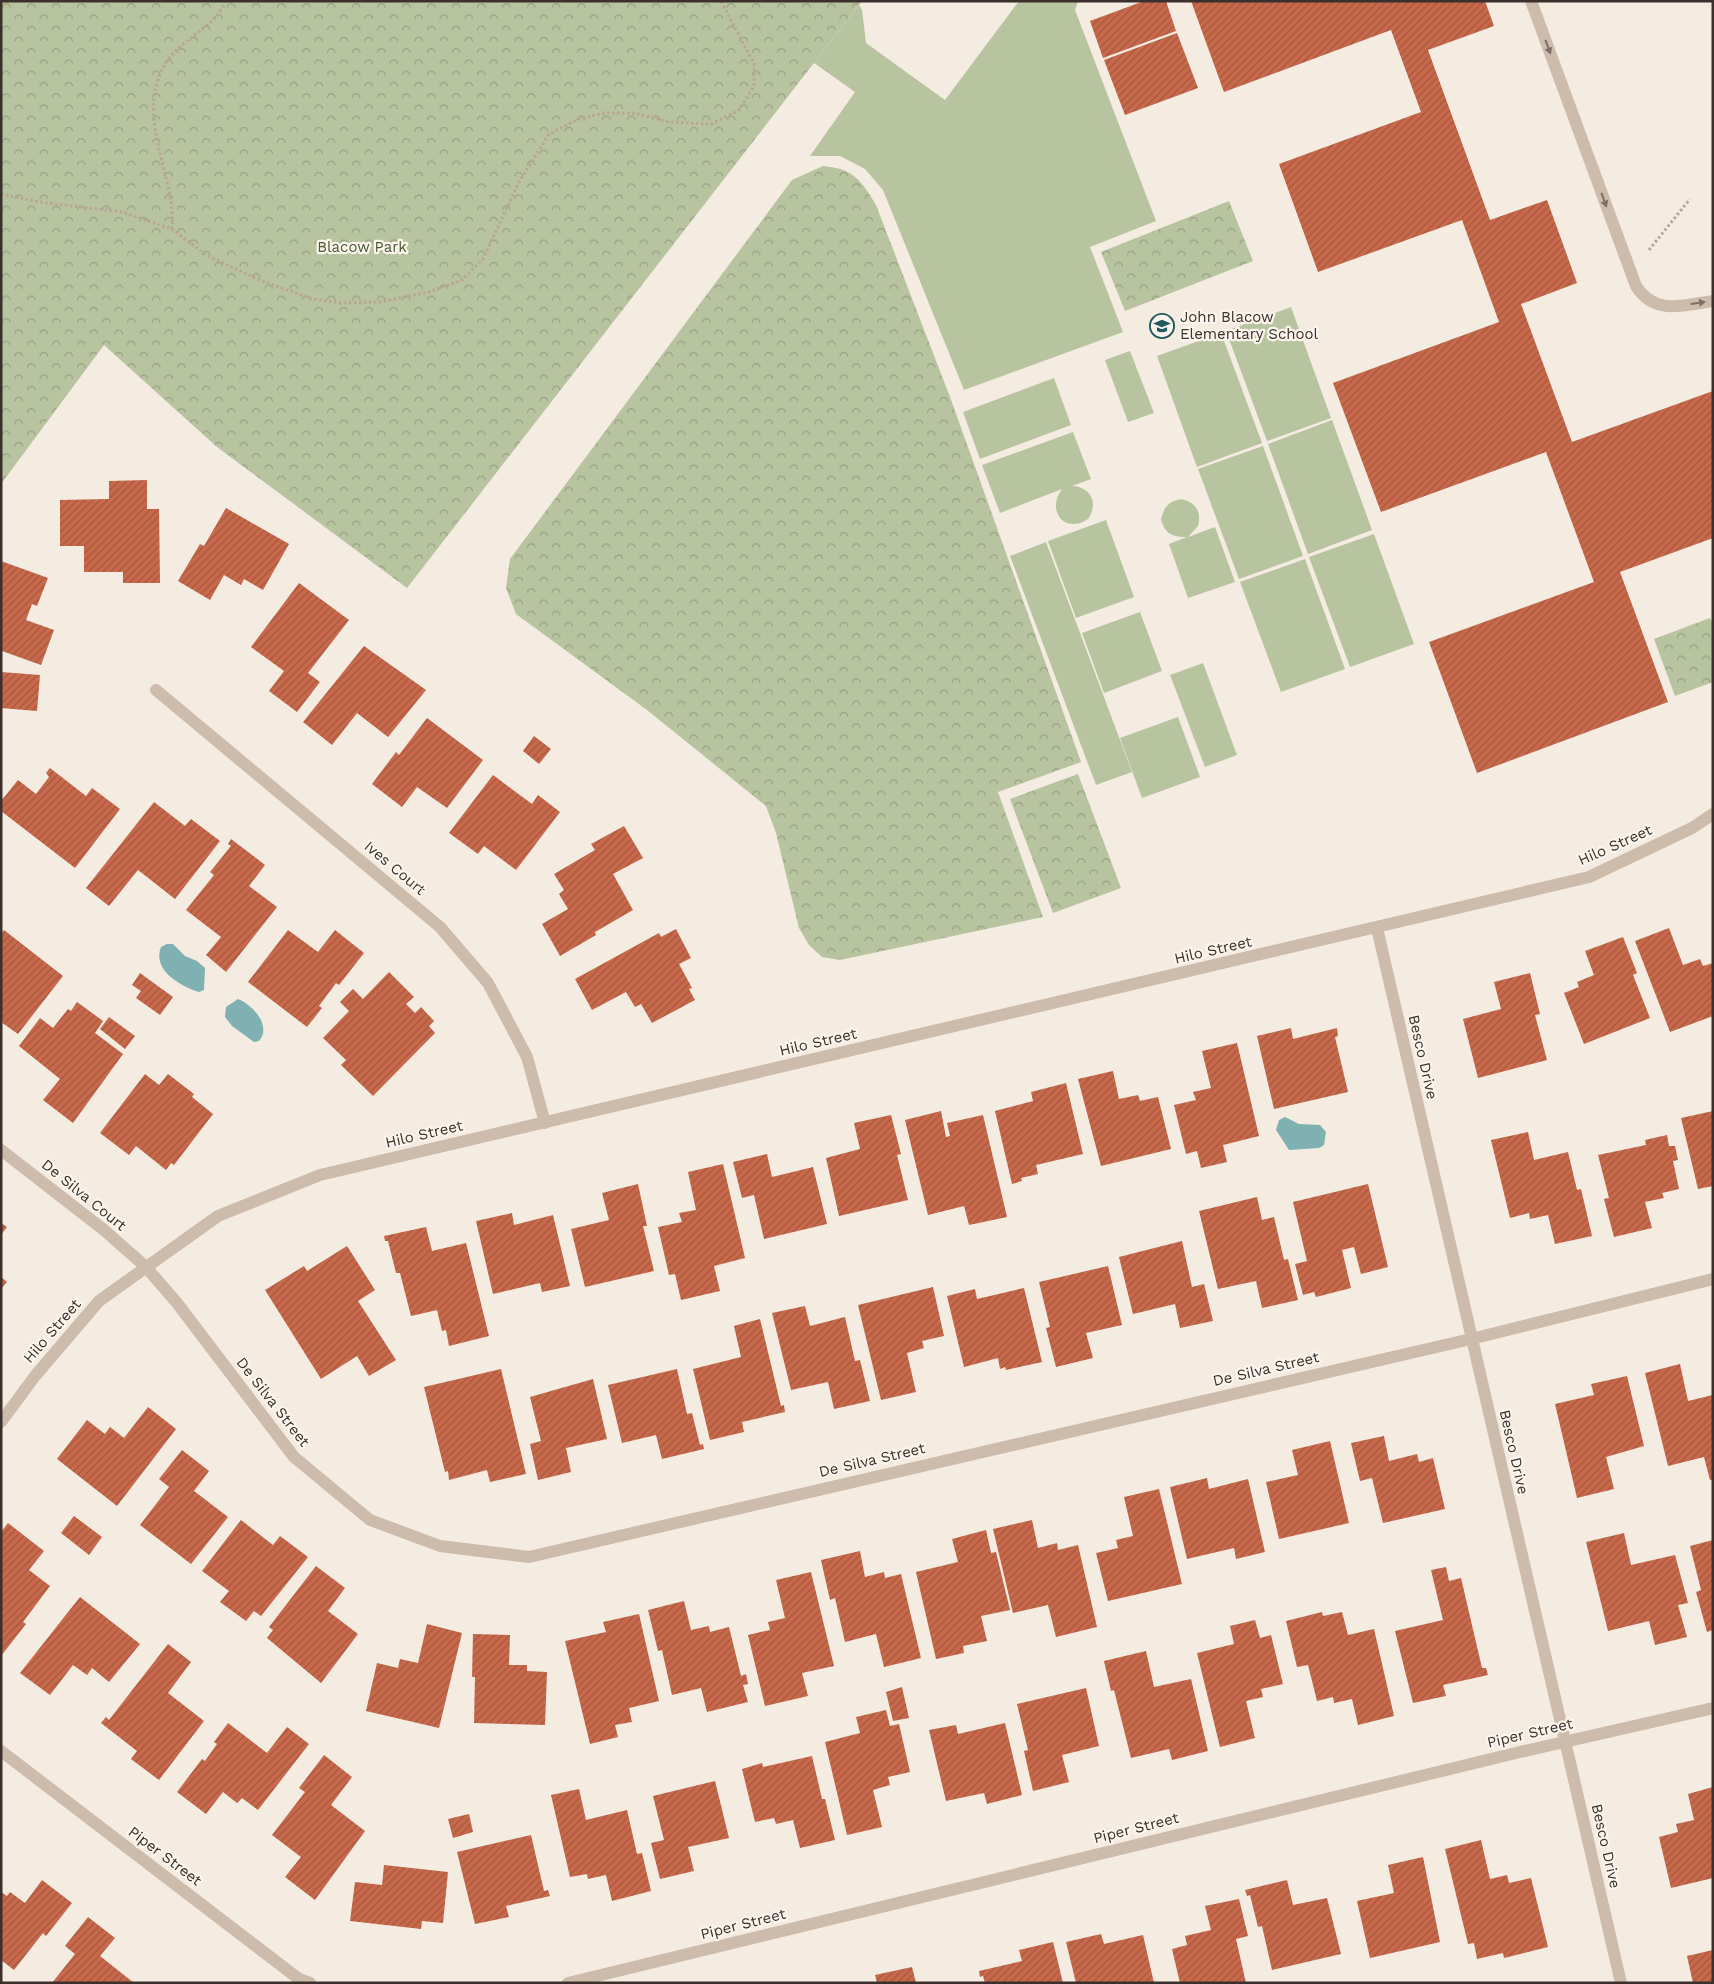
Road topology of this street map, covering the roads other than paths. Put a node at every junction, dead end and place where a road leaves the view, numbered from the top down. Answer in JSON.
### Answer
{"nodes":[{"id":1,"x":1531,"y":1,"type":"edge"},
{"id":2,"x":1713,"y":300,"type":"edge"},
{"id":3,"x":156,"y":690,"type":"dead end"},
{"id":4,"x":1713,"y":814,"type":"edge"},
{"id":5,"x":1377,"y":928,"type":"junction"},
{"id":6,"x":545,"y":1122,"type":"junction"},
{"id":7,"x":1,"y":1150,"type":"edge"},
{"id":8,"x":146,"y":1267,"type":"junction"},
{"id":9,"x":1713,"y":1279,"type":"edge"},
{"id":10,"x":1471,"y":1338,"type":"junction"},
{"id":11,"x":1,"y":1422,"type":"edge"},
{"id":12,"x":1713,"y":1708,"type":"edge"},
{"id":13,"x":1565,"y":1742,"type":"junction"},
{"id":14,"x":1,"y":1751,"type":"edge"},
{"id":15,"x":310,"y":1983,"type":"edge"},
{"id":16,"x":568,"y":1983,"type":"edge"},
{"id":17,"x":1621,"y":1983,"type":"edge"}],
"edges":[{"from":1,"to":2,"type":"street","one_way":true},
{"from":3,"to":6,"type":"street","name":"Ives Court"},
{"from":4,"to":5,"type":"street","name":"Hilo Street"},
{"from":5,"to":6,"type":"street","name":"Hilo Street"},
{"from":5,"to":10,"type":"street","name":"Besco Drive"},
{"from":6,"to":8,"type":"street","name":"Hilo Street"},
{"from":7,"to":8,"type":"street","name":"De Silva Court"},
{"from":8,"to":10,"type":"street","name":"De Silva Street"},
{"from":8,"to":11,"type":"street","name":"Hilo Street"},
{"from":9,"to":10,"type":"street","name":"De Silva Street"},
{"from":10,"to":13,"type":"street","name":"Besco Drive"},
{"from":12,"to":13,"type":"street","name":"Piper Street"},
{"from":13,"to":16,"type":"street","name":"Piper Street"},
{"from":13,"to":17,"type":"street","name":"Besco Drive"},
{"from":14,"to":15,"type":"street","name":"Piper Street"}]}
